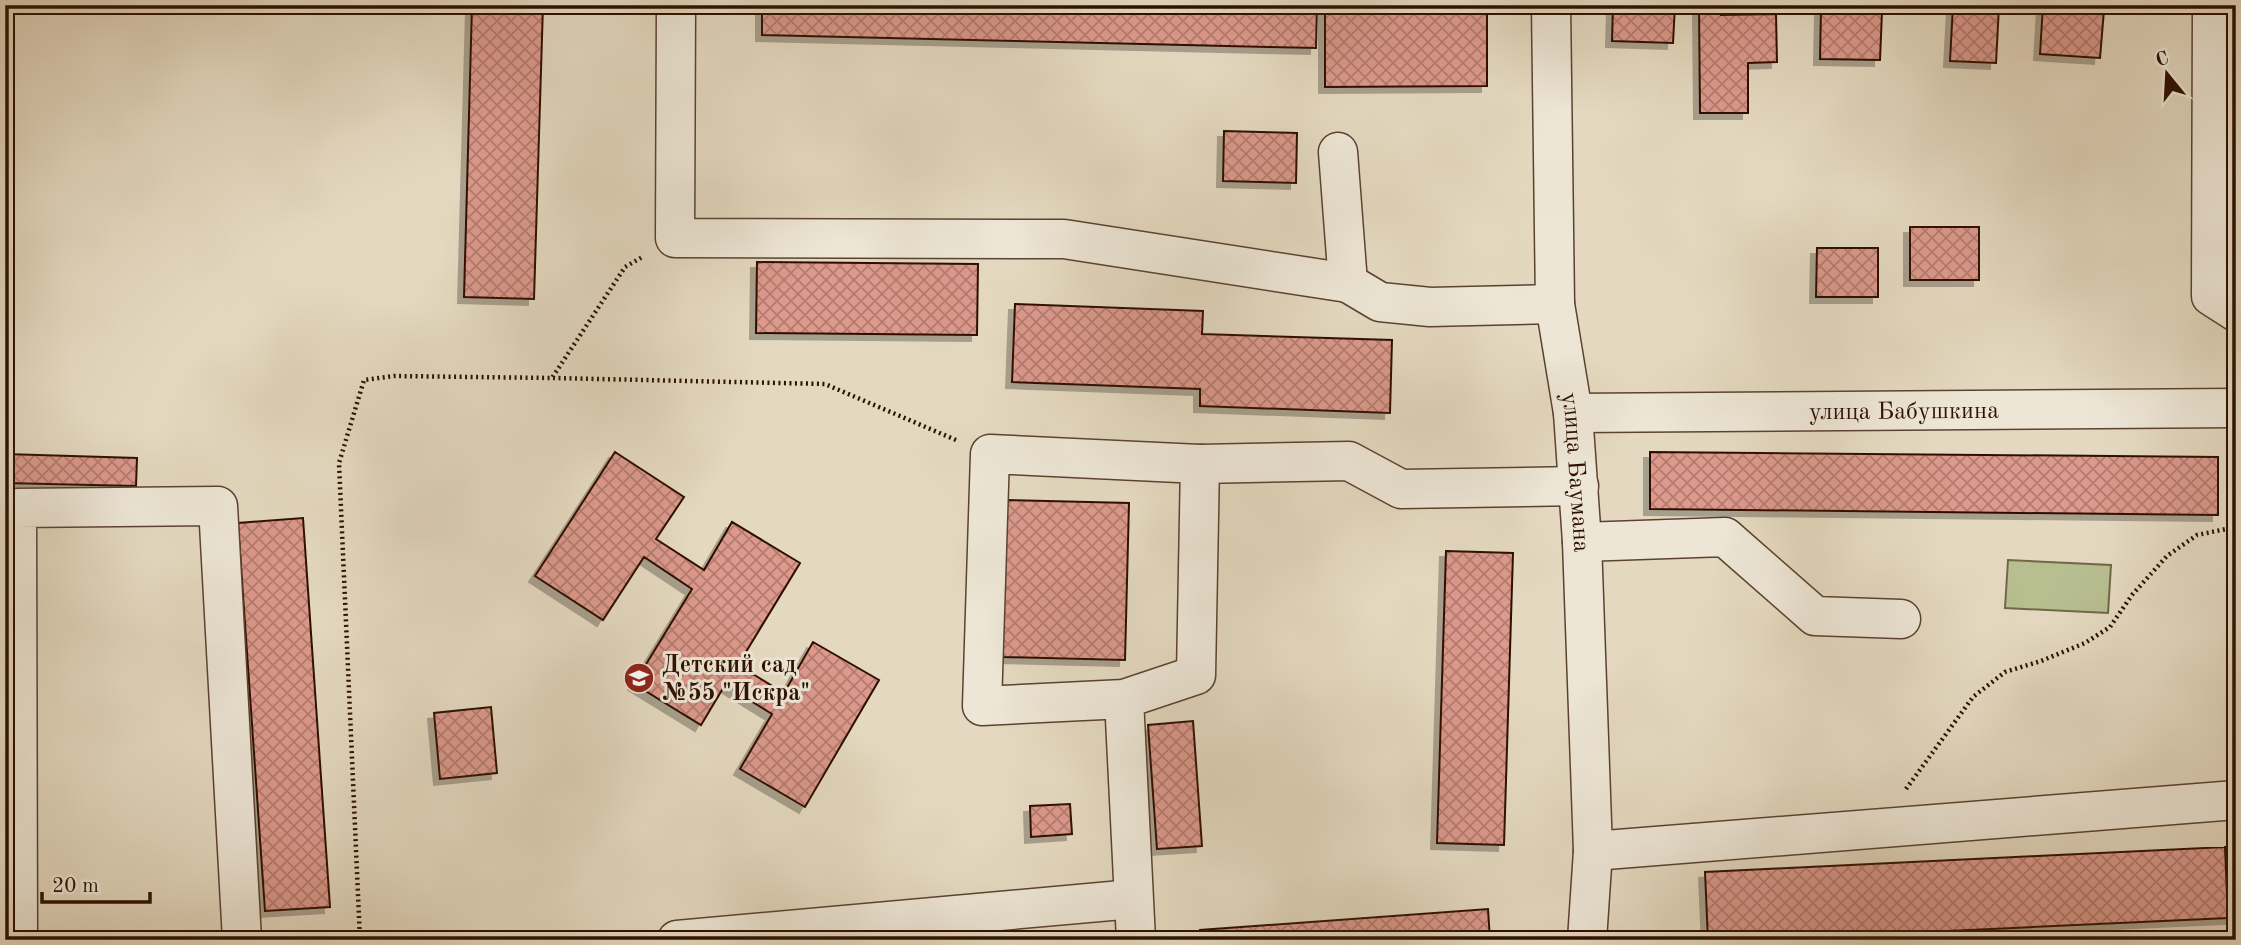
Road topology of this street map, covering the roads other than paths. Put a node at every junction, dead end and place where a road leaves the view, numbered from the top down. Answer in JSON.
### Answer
{"nodes":[{"id":1,"x":676,"y":5,"type":"edge"},
{"id":2,"x":1551,"y":5,"type":"edge"},
{"id":3,"x":2212,"y":5,"type":"edge"},
{"id":4,"x":1338,"y":152,"type":"dead end"},
{"id":5,"x":1348,"y":283,"type":"junction"},
{"id":6,"x":1555,"y":304,"type":"junction"},
{"id":7,"x":2236,"y":312,"type":"edge"},
{"id":8,"x":2236,"y":408,"type":"edge"},
{"id":9,"x":1573,"y":413,"type":"junction"},
{"id":10,"x":1200,"y":464,"type":"junction"},
{"id":11,"x":1579,"y":486,"type":"junction"},
{"id":12,"x":1581,"y":542,"type":"junction"},
{"id":13,"x":1901,"y":619,"type":"dead end"},
{"id":14,"x":1124,"y":699,"type":"junction"},
{"id":15,"x":2236,"y":800,"type":"edge"},
{"id":16,"x":1593,"y":852,"type":"junction"},
{"id":17,"x":1133,"y":899,"type":"junction"},
{"id":18,"x":18,"y":940,"type":"edge"},
{"id":19,"x":242,"y":940,"type":"edge"},
{"id":20,"x":677,"y":940,"type":"edge"},
{"id":21,"x":1136,"y":940,"type":"edge"},
{"id":22,"x":1587,"y":940,"type":"edge"}],
"edges":[{"from":1,"to":5,"type":"street"},
{"from":2,"to":6,"type":"street","name":"улица Баумана"},
{"from":3,"to":7,"type":"street"},
{"from":4,"to":5,"type":"street"},
{"from":5,"to":6,"type":"street"},
{"from":6,"to":9,"type":"street","name":"улица Баумана"},
{"from":8,"to":9,"type":"street","name":"улица Бабушкина"},
{"from":9,"to":11,"type":"street","name":"улица Баумана"},
{"from":10,"to":11,"type":"street"},
{"from":10,"to":14,"type":"street"},
{"from":10,"to":14,"type":"street"},
{"from":11,"to":12,"type":"street","name":"улица Баумана"},
{"from":12,"to":13,"type":"street"},
{"from":12,"to":16,"type":"street","name":"улица Баумана"},
{"from":14,"to":17,"type":"street"},
{"from":15,"to":16,"type":"street"},
{"from":16,"to":22,"type":"street","name":"улица Баумана"},
{"from":17,"to":20,"type":"street"},
{"from":17,"to":21,"type":"street"},
{"from":18,"to":19,"type":"street"}]}
